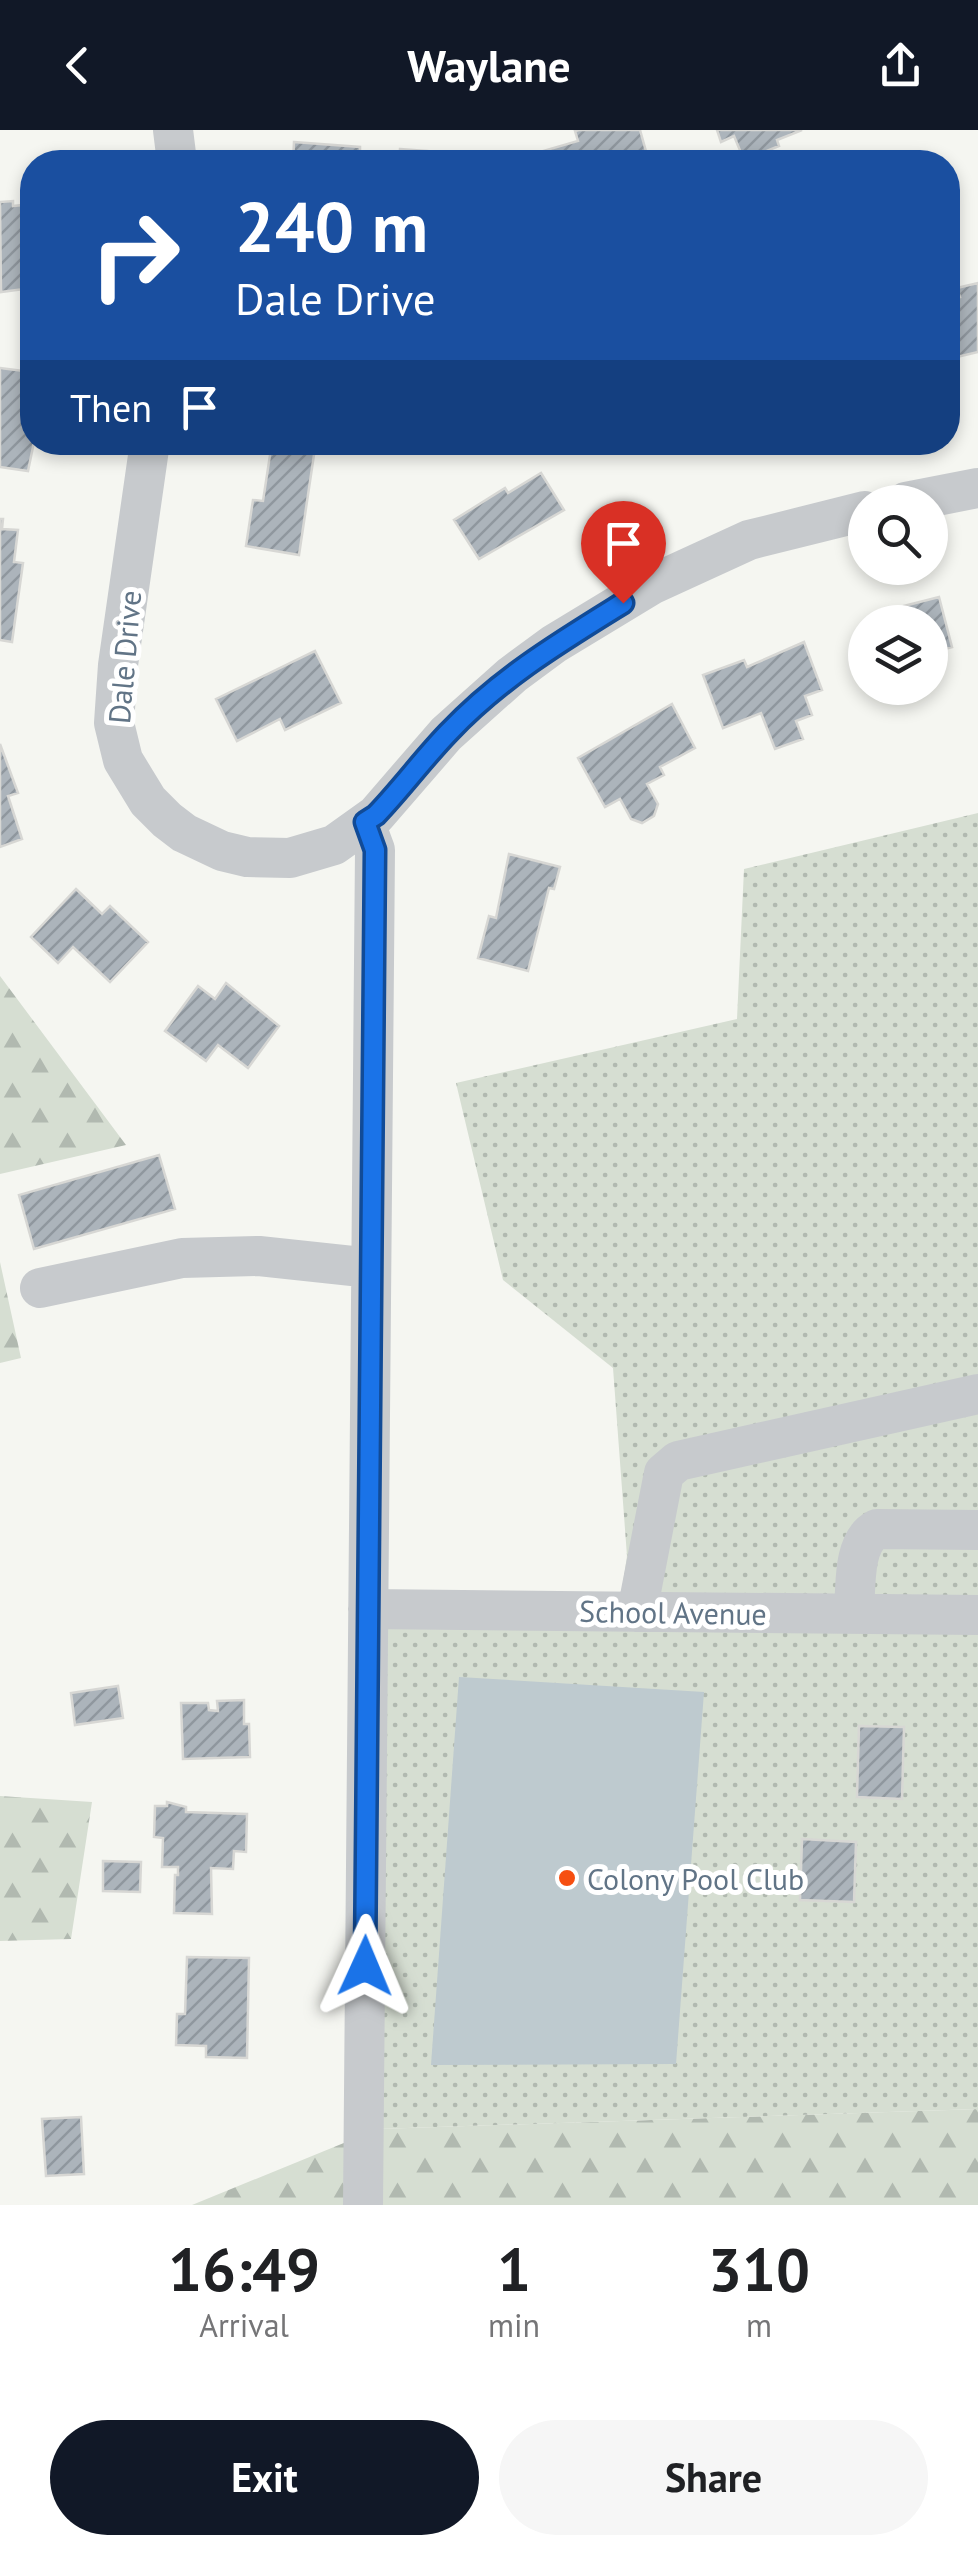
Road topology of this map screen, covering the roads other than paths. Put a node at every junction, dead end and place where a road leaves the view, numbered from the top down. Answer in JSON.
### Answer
{"nodes":[{"id":1,"x":148,"y":455,"type":"edge"},
{"id":2,"x":978,"y":488,"type":"edge"},
{"id":3,"x":948,"y":494,"type":"edge"},
{"id":4,"x":848,"y":515,"type":"edge"},
{"id":5,"x":365,"y":822,"type":"junction"},
{"id":6,"x":371,"y":1268,"type":"junction"},
{"id":7,"x":40,"y":1288,"type":"dead end"},
{"id":8,"x":978,"y":1394,"type":"edge"},
{"id":9,"x":978,"y":1530,"type":"edge"},
{"id":10,"x":368,"y":1609,"type":"junction"},
{"id":11,"x":637,"y":1612,"type":"junction"},
{"id":12,"x":854,"y":1614,"type":"junction"},
{"id":13,"x":978,"y":1615,"type":"edge"},
{"id":14,"x":363,"y":2205,"type":"edge"}],
"edges":[{"from":1,"to":5,"type":"street","name":"Dale Drive"},
{"from":2,"to":3,"type":"street"},
{"from":4,"to":5,"type":"street","name":"Dale Drive"},
{"from":5,"to":6,"type":"street"},
{"from":6,"to":7,"type":"street"},
{"from":6,"to":10,"type":"street"},
{"from":8,"to":11,"type":"street"},
{"from":9,"to":12,"type":"street"},
{"from":10,"to":11,"type":"street","name":"School Avenue"},
{"from":10,"to":14,"type":"street"},
{"from":11,"to":12,"type":"street","name":"School Avenue"},
{"from":12,"to":13,"type":"street","name":"School Avenue"}]}
